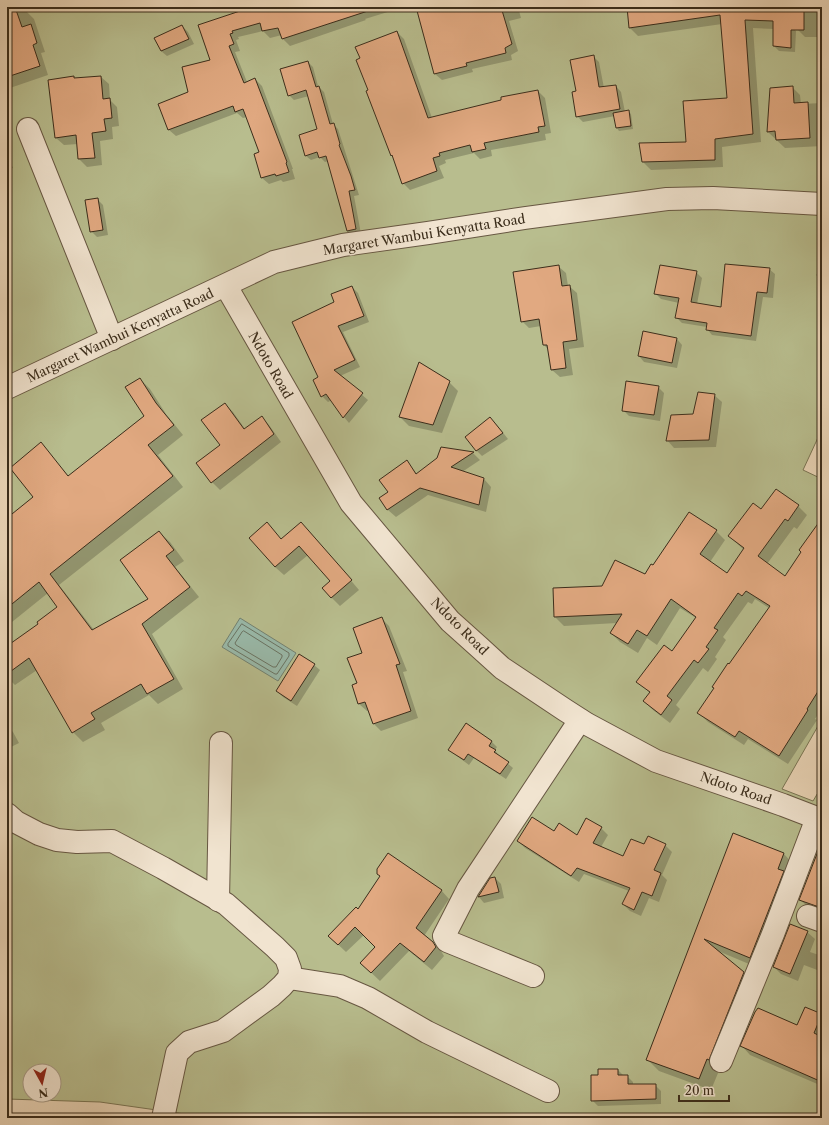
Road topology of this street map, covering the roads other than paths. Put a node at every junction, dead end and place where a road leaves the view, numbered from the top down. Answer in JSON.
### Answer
{"nodes":[{"id":1,"x":28,"y":129,"type":"dead end"},
{"id":2,"x":822,"y":204,"type":"edge"},
{"id":3,"x":226,"y":286,"type":"junction"},
{"id":4,"x":112,"y":339,"type":"junction"},
{"id":5,"x":7,"y":388,"type":"edge"},
{"id":6,"x":580,"y":720,"type":"junction"},
{"id":7,"x":221,"y":743,"type":"dead end"},
{"id":8,"x":7,"y":814,"type":"edge"},
{"id":9,"x":819,"y":819,"type":"edge"},
{"id":10,"x":218,"y":900,"type":"junction"},
{"id":11,"x":533,"y":976,"type":"dead end"},
{"id":12,"x":289,"y":978,"type":"junction"},
{"id":13,"x":721,"y":1061,"type":"dead end"},
{"id":14,"x":548,"y":1091,"type":"dead end"},
{"id":15,"x":163,"y":1118,"type":"edge"}],
"edges":[{"from":1,"to":4,"type":"street"},
{"from":2,"to":3,"type":"street","name":"Margaret Wambui Kenyatta Road"},
{"from":3,"to":4,"type":"street","name":"Margaret Wambui Kenyatta Road"},
{"from":3,"to":6,"type":"street","name":"Ndoto Road"},
{"from":4,"to":5,"type":"street","name":"Margaret Wambui Kenyatta Road"},
{"from":6,"to":9,"type":"street","name":"Ndoto Road"},
{"from":6,"to":11,"type":"street"},
{"from":7,"to":10,"type":"street"},
{"from":8,"to":10,"type":"street"},
{"from":9,"to":13,"type":"street"},
{"from":10,"to":12,"type":"street"},
{"from":12,"to":14,"type":"street"},
{"from":12,"to":15,"type":"street"}]}
